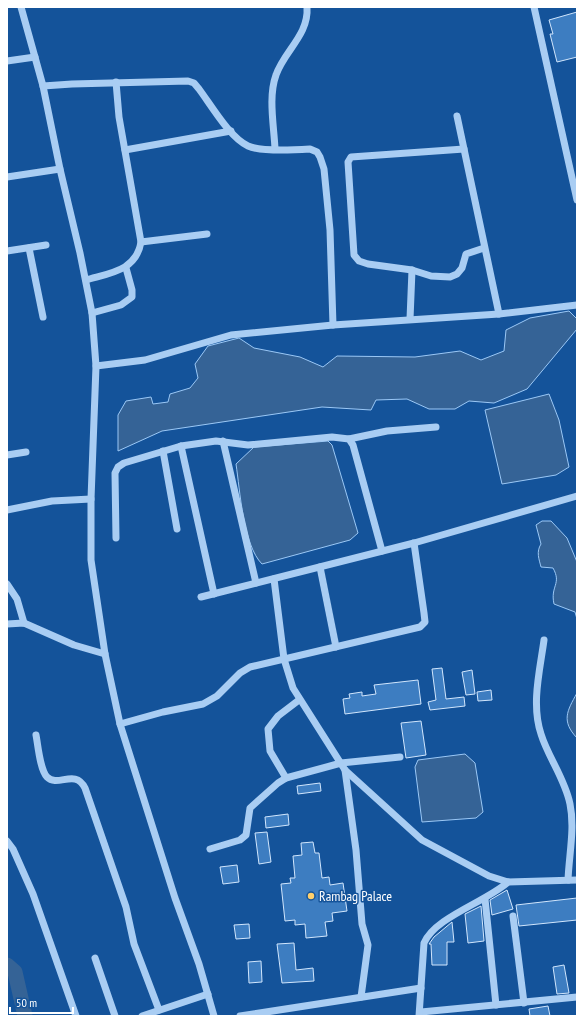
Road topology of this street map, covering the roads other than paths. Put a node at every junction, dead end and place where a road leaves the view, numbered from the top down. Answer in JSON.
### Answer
{"nodes":[{"id":1,"x":21,"y":7,"type":"edge"},
{"id":2,"x":307,"y":7,"type":"edge"},
{"id":3,"x":535,"y":7,"type":"edge"},
{"id":4,"x":35,"y":57,"type":"junction"},
{"id":5,"x":7,"y":61,"type":"edge"},
{"id":6,"x":116,"y":82,"type":"junction"},
{"id":7,"x":44,"y":86,"type":"junction"},
{"id":8,"x":457,"y":116,"type":"dead end"},
{"id":9,"x":231,"y":131,"type":"junction"},
{"id":10,"x":275,"y":149,"type":"junction"},
{"id":11,"x":464,"y":149,"type":"junction"},
{"id":12,"x":125,"y":150,"type":"junction"},
{"id":13,"x":60,"y":169,"type":"junction"},
{"id":14,"x":7,"y":177,"type":"edge"},
{"id":15,"x":577,"y":200,"type":"edge"},
{"id":16,"x":207,"y":234,"type":"dead end"},
{"id":17,"x":141,"y":242,"type":"junction"},
{"id":18,"x":46,"y":245,"type":"dead end"},
{"id":19,"x":29,"y":248,"type":"junction"},
{"id":20,"x":484,"y":248,"type":"junction"},
{"id":21,"x":7,"y":251,"type":"edge"},
{"id":22,"x":126,"y":268,"type":"junction"},
{"id":23,"x":412,"y":270,"type":"junction"},
{"id":24,"x":86,"y":280,"type":"junction"},
{"id":25,"x":577,"y":306,"type":"edge"},
{"id":26,"x":92,"y":313,"type":"junction"},
{"id":27,"x":499,"y":314,"type":"junction"},
{"id":28,"x":43,"y":317,"type":"dead end"},
{"id":29,"x":410,"y":319,"type":"junction"},
{"id":30,"x":333,"y":325,"type":"junction"},
{"id":31,"x":96,"y":366,"type":"junction"},
{"id":32,"x":436,"y":427,"type":"dead end"},
{"id":33,"x":349,"y":439,"type":"junction"},
{"id":34,"x":223,"y":441,"type":"junction"},
{"id":35,"x":181,"y":446,"type":"junction"},
{"id":36,"x":163,"y":451,"type":"junction"},
{"id":37,"x":26,"y":452,"type":"dead end"},
{"id":38,"x":7,"y":455,"type":"edge"},
{"id":39,"x":577,"y":496,"type":"edge"},
{"id":40,"x":91,"y":499,"type":"junction"},
{"id":41,"x":7,"y":510,"type":"edge"},
{"id":42,"x":178,"y":529,"type":"dead end"},
{"id":43,"x":116,"y":538,"type":"dead end"},
{"id":44,"x":414,"y":543,"type":"junction"},
{"id":45,"x":382,"y":551,"type":"junction"},
{"id":46,"x":320,"y":567,"type":"junction"},
{"id":47,"x":274,"y":579,"type":"junction"},
{"id":48,"x":256,"y":583,"type":"junction"},
{"id":49,"x":7,"y":584,"type":"edge"},
{"id":50,"x":214,"y":594,"type":"junction"},
{"id":51,"x":201,"y":597,"type":"dead end"},
{"id":52,"x":24,"y":623,"type":"junction"},
{"id":53,"x":7,"y":624,"type":"edge"},
{"id":54,"x":544,"y":640,"type":"dead end"},
{"id":55,"x":336,"y":647,"type":"junction"},
{"id":56,"x":105,"y":654,"type":"junction"},
{"id":57,"x":284,"y":659,"type":"junction"},
{"id":58,"x":299,"y":700,"type":"junction"},
{"id":59,"x":120,"y":724,"type":"junction"},
{"id":60,"x":36,"y":735,"type":"dead end"},
{"id":61,"x":400,"y":757,"type":"dead end"},
{"id":62,"x":341,"y":763,"type":"junction"},
{"id":63,"x":345,"y":770,"type":"junction"},
{"id":64,"x":286,"y":778,"type":"junction"},
{"id":65,"x":7,"y":842,"type":"edge"},
{"id":66,"x":210,"y":849,"type":"dead end"},
{"id":67,"x":568,"y":880,"type":"junction"},
{"id":68,"x":577,"y":880,"type":"edge"},
{"id":69,"x":508,"y":882,"type":"junction"},
{"id":70,"x":485,"y":899,"type":"junction"},
{"id":71,"x":513,"y":916,"type":"dead end"},
{"id":72,"x":95,"y":958,"type":"dead end"},
{"id":73,"x":421,"y":988,"type":"junction"},
{"id":74,"x":208,"y":994,"type":"junction"},
{"id":75,"x":361,"y":997,"type":"junction"},
{"id":76,"x":577,"y":997,"type":"edge"},
{"id":77,"x":524,"y":1003,"type":"junction"},
{"id":78,"x":496,"y":1005,"type":"junction"},
{"id":79,"x":159,"y":1010,"type":"junction"},
{"id":80,"x":420,"y":1014,"type":"edge"},
{"id":81,"x":76,"y":1016,"type":"edge"},
{"id":82,"x":115,"y":1016,"type":"edge"},
{"id":83,"x":142,"y":1016,"type":"edge"},
{"id":84,"x":214,"y":1016,"type":"edge"},
{"id":85,"x":240,"y":1016,"type":"edge"}],
"edges":[{"from":1,"to":4,"type":"street"},
{"from":2,"to":10,"type":"street"},
{"from":3,"to":15,"type":"street"},
{"from":4,"to":5,"type":"street"},
{"from":4,"to":7,"type":"street"},
{"from":6,"to":7,"type":"street"},
{"from":6,"to":9,"type":"street"},
{"from":6,"to":12,"type":"street"},
{"from":7,"to":13,"type":"street"},
{"from":8,"to":11,"type":"street"},
{"from":9,"to":10,"type":"street"},
{"from":9,"to":12,"type":"street"},
{"from":10,"to":30,"type":"street"},
{"from":11,"to":20,"type":"street"},
{"from":11,"to":23,"type":"street"},
{"from":12,"to":17,"type":"street"},
{"from":13,"to":14,"type":"street"},
{"from":13,"to":24,"type":"street"},
{"from":16,"to":17,"type":"street"},
{"from":17,"to":22,"type":"street"},
{"from":18,"to":19,"type":"street"},
{"from":19,"to":21,"type":"street"},
{"from":19,"to":28,"type":"street"},
{"from":20,"to":23,"type":"street"},
{"from":20,"to":27,"type":"street"},
{"from":22,"to":24,"type":"street"},
{"from":22,"to":26,"type":"street"},
{"from":23,"to":29,"type":"street"},
{"from":24,"to":26,"type":"street"},
{"from":25,"to":27,"type":"street"},
{"from":26,"to":31,"type":"street"},
{"from":27,"to":29,"type":"street"},
{"from":29,"to":30,"type":"street"},
{"from":30,"to":31,"type":"street"},
{"from":31,"to":40,"type":"street"},
{"from":32,"to":33,"type":"street"},
{"from":33,"to":34,"type":"street"},
{"from":33,"to":45,"type":"street"},
{"from":34,"to":35,"type":"street"},
{"from":34,"to":48,"type":"street"},
{"from":35,"to":36,"type":"street"},
{"from":35,"to":50,"type":"street"},
{"from":36,"to":42,"type":"street"},
{"from":36,"to":43,"type":"street"},
{"from":37,"to":38,"type":"street"},
{"from":39,"to":44,"type":"street"},
{"from":40,"to":41,"type":"street"},
{"from":40,"to":56,"type":"street"},
{"from":44,"to":45,"type":"street"},
{"from":44,"to":55,"type":"street"},
{"from":45,"to":46,"type":"street"},
{"from":46,"to":47,"type":"street"},
{"from":46,"to":55,"type":"street"},
{"from":47,"to":48,"type":"street"},
{"from":47,"to":57,"type":"street"},
{"from":48,"to":50,"type":"street"},
{"from":49,"to":52,"type":"street"},
{"from":50,"to":51,"type":"street"},
{"from":52,"to":53,"type":"street"},
{"from":52,"to":56,"type":"street"},
{"from":54,"to":67,"type":"street"},
{"from":55,"to":57,"type":"street"},
{"from":56,"to":59,"type":"street"},
{"from":57,"to":58,"type":"street"},
{"from":57,"to":59,"type":"street"},
{"from":58,"to":62,"type":"street"},
{"from":58,"to":64,"type":"street"},
{"from":59,"to":74,"type":"street"},
{"from":60,"to":79,"type":"street"},
{"from":61,"to":62,"type":"street"},
{"from":62,"to":63,"type":"street"},
{"from":62,"to":64,"type":"street"},
{"from":63,"to":69,"type":"street"},
{"from":63,"to":75,"type":"street"},
{"from":64,"to":66,"type":"street"},
{"from":65,"to":81,"type":"street"},
{"from":67,"to":68,"type":"street"},
{"from":67,"to":69,"type":"street"},
{"from":69,"to":70,"type":"street"},
{"from":70,"to":73,"type":"street"},
{"from":70,"to":78,"type":"street"},
{"from":71,"to":77,"type":"street"},
{"from":72,"to":82,"type":"street"},
{"from":73,"to":75,"type":"street"},
{"from":73,"to":80,"type":"street"},
{"from":74,"to":79,"type":"street"},
{"from":74,"to":84,"type":"street"},
{"from":75,"to":85,"type":"street"},
{"from":76,"to":77,"type":"street"},
{"from":77,"to":78,"type":"street"},
{"from":78,"to":80,"type":"street"},
{"from":79,"to":83,"type":"street"}]}
